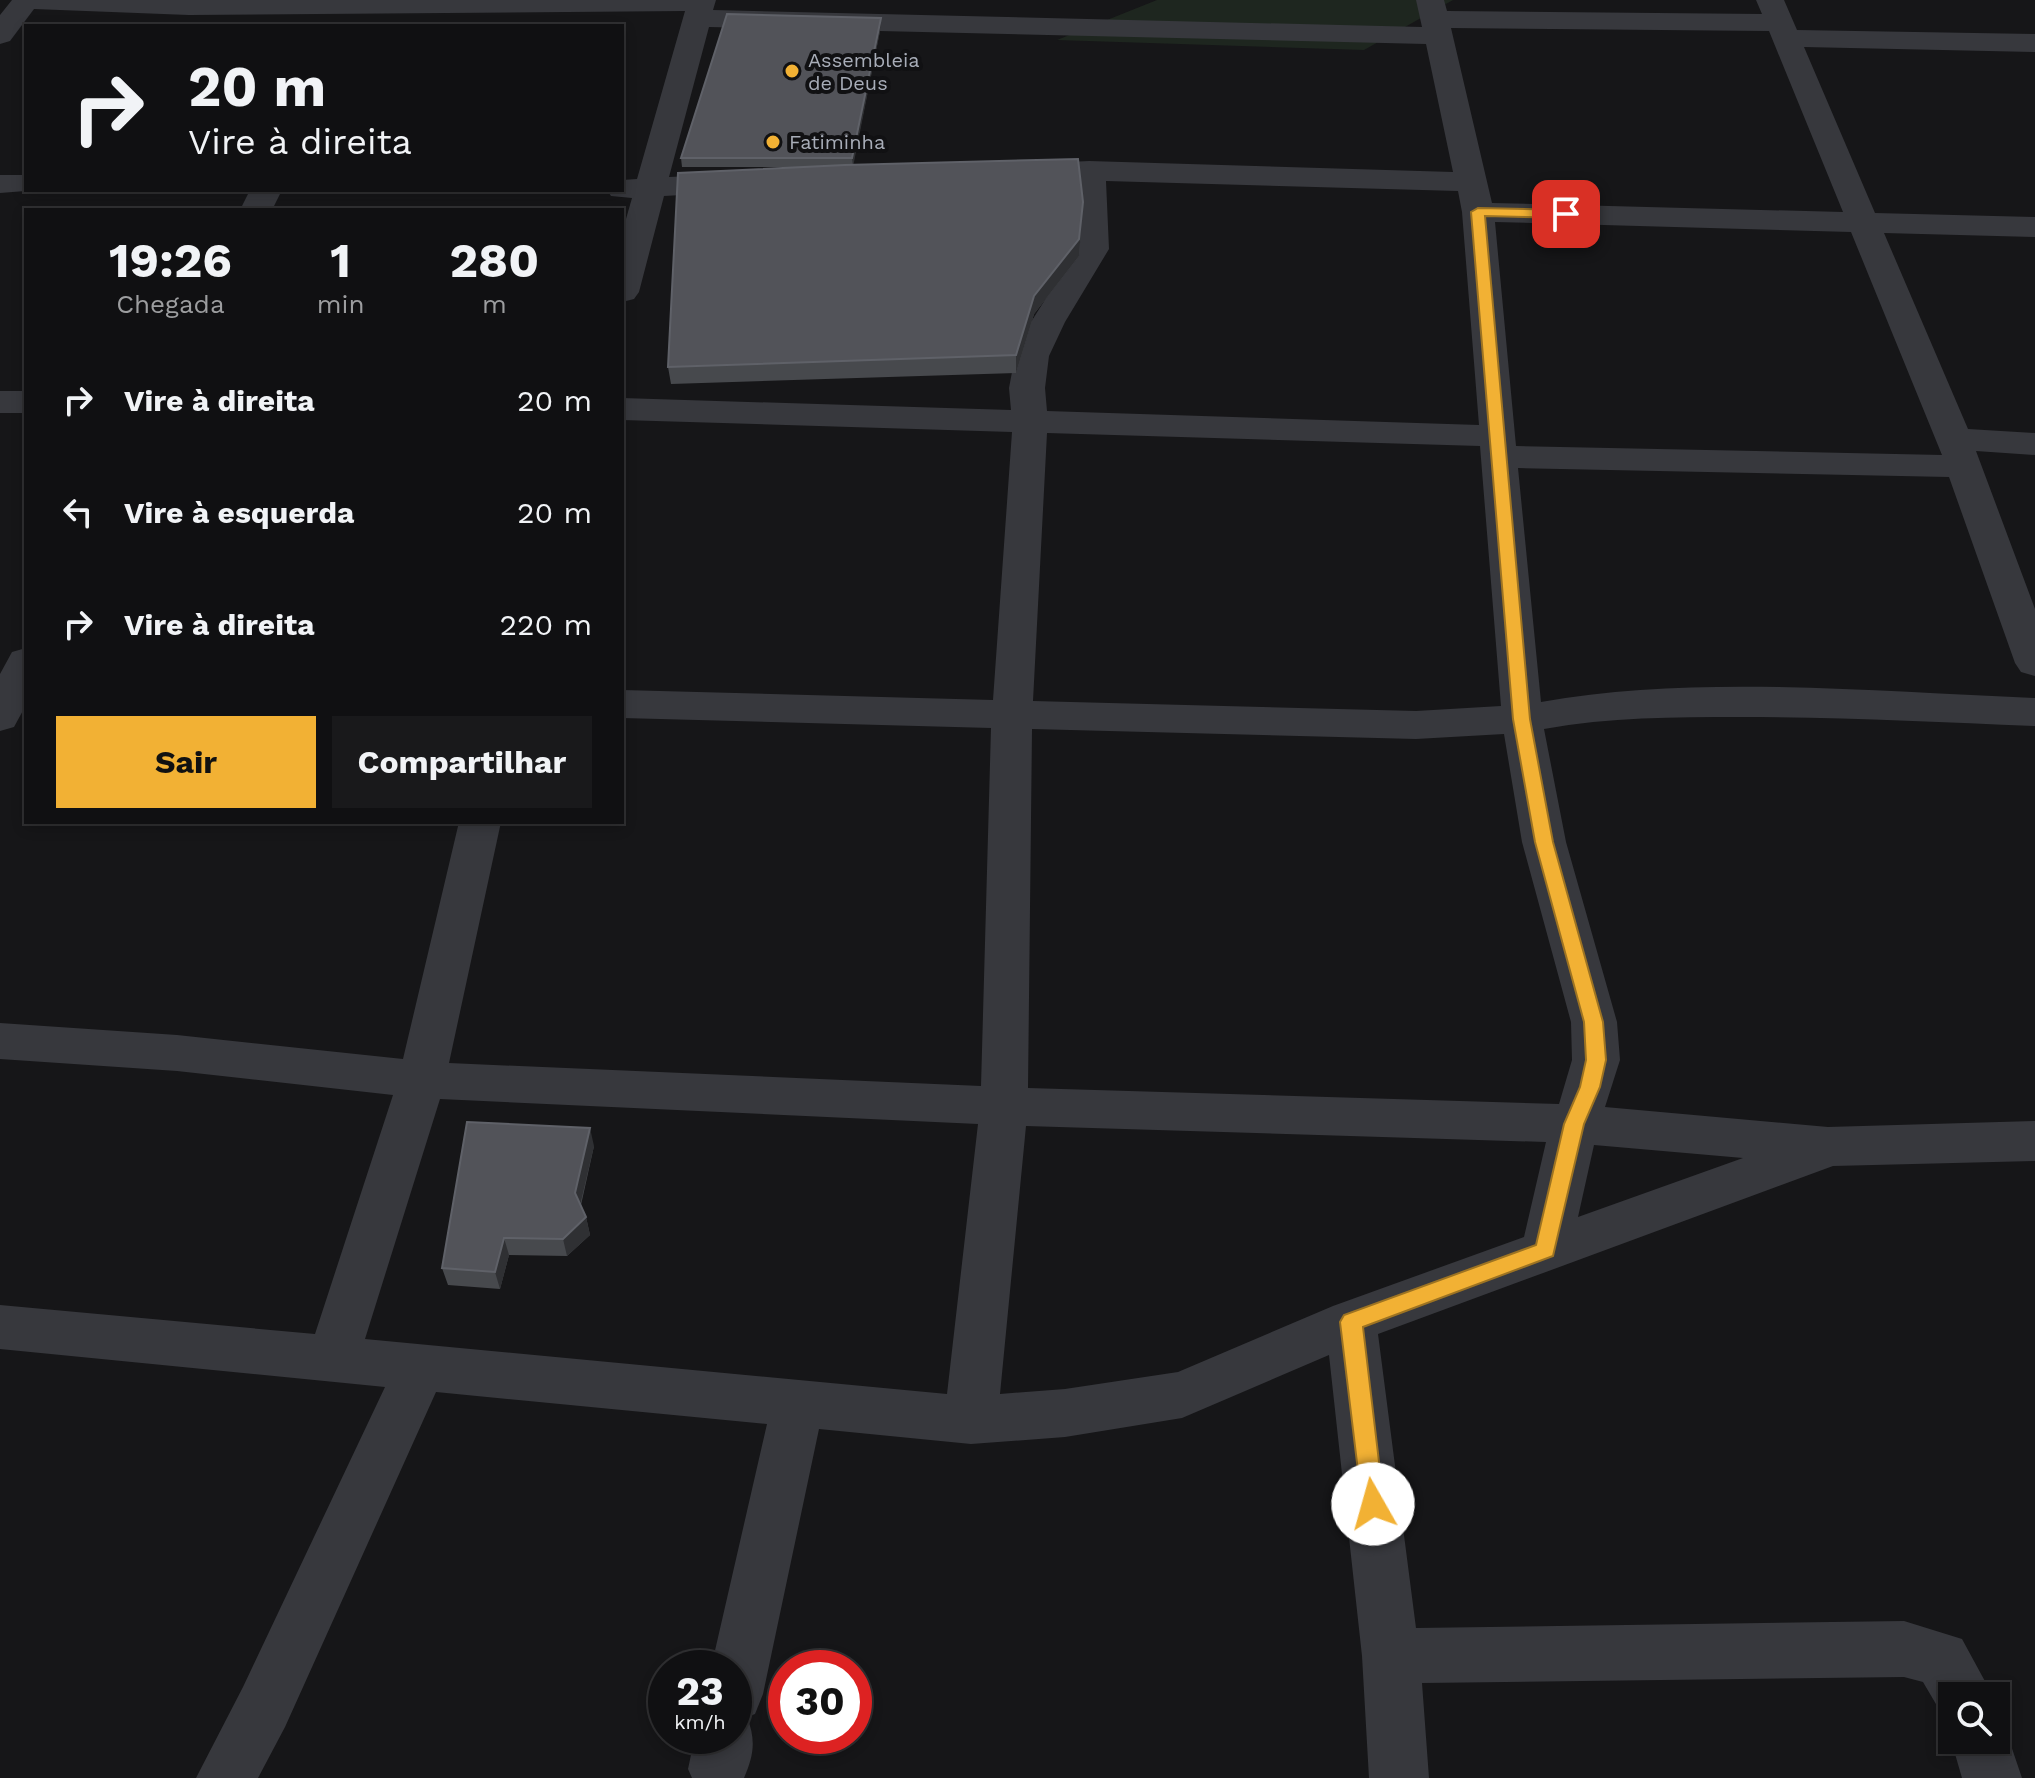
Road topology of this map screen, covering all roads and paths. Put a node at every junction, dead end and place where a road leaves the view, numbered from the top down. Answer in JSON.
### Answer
{"nodes":[{"id":1,"x":26,"y":0,"type":"edge"},
{"id":2,"x":1064,"y":0,"type":"edge"},
{"id":3,"x":700,"y":7,"type":"edge"},
{"id":4,"x":351,"y":17,"type":"edge"},
{"id":5,"x":1434,"y":18,"type":"edge"},
{"id":6,"x":1778,"y":20,"type":"edge"},
{"id":7,"x":1062,"y":29,"type":"junction"},
{"id":8,"x":0,"y":35,"type":"edge"},
{"id":9,"x":2035,"y":43,"type":"edge"},
{"id":10,"x":1089,"y":170,"type":"junction"},
{"id":11,"x":1028,"y":171,"type":"edge"},
{"id":12,"x":759,"y":181,"type":"edge"},
{"id":13,"x":0,"y":184,"type":"edge"},
{"id":14,"x":24,"y":184,"type":"edge"},
{"id":15,"x":635,"y":189,"type":"edge"},
{"id":16,"x":1474,"y":197,"type":"junction"},
{"id":17,"x":1862,"y":222,"type":"junction"},
{"id":18,"x":2035,"y":227,"type":"edge"},
{"id":19,"x":624,"y":276,"type":"edge"},
{"id":20,"x":0,"y":402,"type":"edge"},
{"id":21,"x":24,"y":402,"type":"edge"},
{"id":22,"x":624,"y":409,"type":"edge"},
{"id":23,"x":1030,"y":423,"type":"junction"},
{"id":24,"x":2035,"y":444,"type":"edge"},
{"id":25,"x":1500,"y":446,"type":"junction"},
{"id":26,"x":1958,"y":452,"type":"junction"},
{"id":27,"x":2035,"y":663,"type":"edge"},
{"id":28,"x":18,"y":669,"type":"edge"},
{"id":29,"x":624,"y":704,"type":"edge"},
{"id":30,"x":2035,"y":712,"type":"edge"},
{"id":31,"x":1012,"y":716,"type":"junction"},
{"id":32,"x":0,"y":717,"type":"edge"},
{"id":33,"x":1522,"y":719,"type":"junction"},
{"id":34,"x":480,"y":824,"type":"edge"},
{"id":35,"x":0,"y":1041,"type":"edge"},
{"id":36,"x":422,"y":1080,"type":"junction"},
{"id":37,"x":1004,"y":1106,"type":"junction"},
{"id":38,"x":1574,"y":1124,"type":"junction"},
{"id":39,"x":2035,"y":1141,"type":"edge"},
{"id":40,"x":1831,"y":1146,"type":"junction"},
{"id":41,"x":1546,"y":1250,"type":"junction"},
{"id":42,"x":1351,"y":1322,"type":"junction"},
{"id":43,"x":0,"y":1327,"type":"edge"},
{"id":44,"x":333,"y":1358,"type":"junction"},
{"id":45,"x":421,"y":1366,"type":"junction"},
{"id":46,"x":798,"y":1403,"type":"junction"},
{"id":47,"x":971,"y":1420,"type":"junction"},
{"id":48,"x":744,"y":1650,"type":"edge"},
{"id":49,"x":1391,"y":1656,"type":"junction"},
{"id":50,"x":1956,"y":1682,"type":"edge"},
{"id":51,"x":1985,"y":1754,"type":"edge"},
{"id":52,"x":226,"y":1778,"type":"edge"},
{"id":53,"x":1399,"y":1778,"type":"edge"},
{"id":54,"x":1992,"y":1778,"type":"edge"}],
"edges":[{"from":1,"to":4,"type":"street"},
{"from":1,"to":8,"type":"street"},
{"from":2,"to":7,"type":"street"},
{"from":3,"to":4,"type":"street"},
{"from":3,"to":7,"type":"street"},
{"from":3,"to":15,"type":"street"},
{"from":5,"to":6,"type":"street"},
{"from":5,"to":7,"type":"street"},
{"from":5,"to":16,"type":"street"},
{"from":6,"to":9,"type":"street"},
{"from":6,"to":17,"type":"street"},
{"from":10,"to":11,"type":"street"},
{"from":10,"to":16,"type":"street"},
{"from":10,"to":23,"type":"street"},
{"from":12,"to":15,"type":"street"},
{"from":13,"to":14,"type":"street"},
{"from":15,"to":19,"type":"street"},
{"from":16,"to":17,"type":"street"},
{"from":16,"to":25,"type":"street"},
{"from":17,"to":18,"type":"street"},
{"from":17,"to":26,"type":"street"},
{"from":20,"to":21,"type":"street"},
{"from":22,"to":23,"type":"street"},
{"from":23,"to":25,"type":"street"},
{"from":23,"to":31,"type":"street"},
{"from":24,"to":26,"type":"street"},
{"from":25,"to":26,"type":"street"},
{"from":25,"to":33,"type":"street"},
{"from":26,"to":27,"type":"street"},
{"from":28,"to":32,"type":"street"},
{"from":29,"to":31,"type":"street"},
{"from":30,"to":33,"type":"street"},
{"from":31,"to":33,"type":"street"},
{"from":31,"to":37,"type":"street"},
{"from":33,"to":38,"type":"street"},
{"from":34,"to":36,"type":"street"},
{"from":35,"to":36,"type":"street"},
{"from":36,"to":37,"type":"street"},
{"from":36,"to":44,"type":"street"},
{"from":37,"to":38,"type":"street"},
{"from":37,"to":47,"type":"street"},
{"from":38,"to":40,"type":"street"},
{"from":38,"to":41,"type":"street"},
{"from":39,"to":40,"type":"street"},
{"from":40,"to":41,"type":"street"},
{"from":41,"to":42,"type":"street"},
{"from":42,"to":47,"type":"street"},
{"from":42,"to":49,"type":"street"},
{"from":43,"to":44,"type":"street"},
{"from":44,"to":45,"type":"street"},
{"from":45,"to":46,"type":"street"},
{"from":45,"to":52,"type":"street"},
{"from":46,"to":47,"type":"street"},
{"from":46,"to":48,"type":"street"},
{"from":49,"to":50,"type":"street"},
{"from":49,"to":53,"type":"street"},
{"from":51,"to":54,"type":"street"}]}
